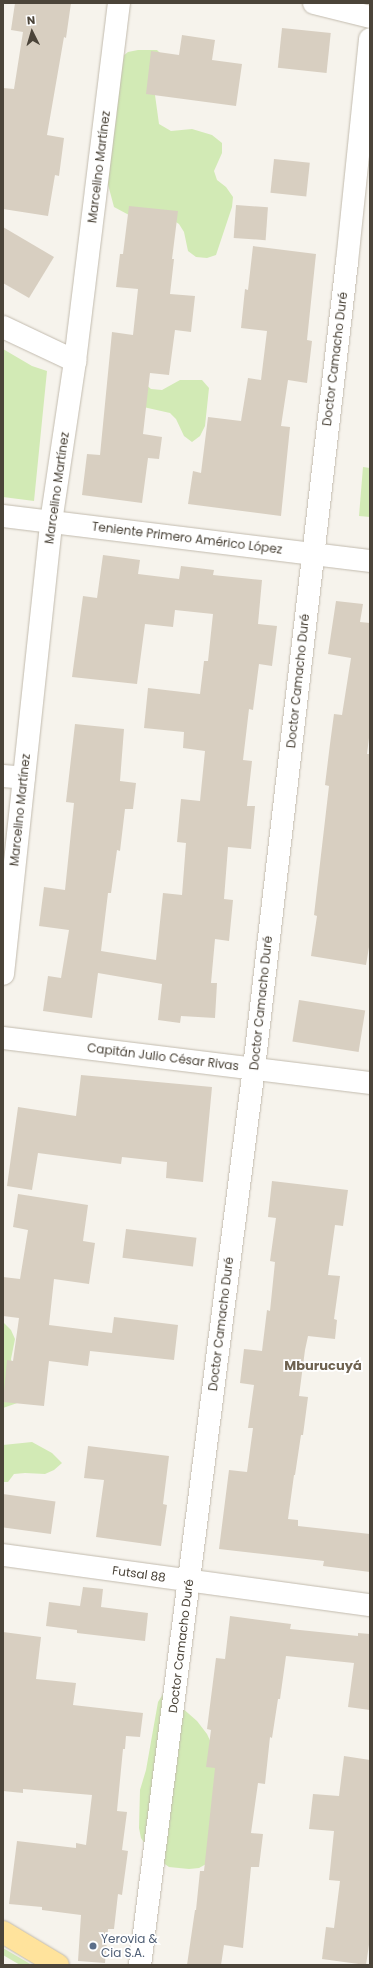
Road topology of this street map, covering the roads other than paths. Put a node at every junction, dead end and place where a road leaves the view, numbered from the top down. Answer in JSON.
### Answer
{"nodes":[{"id":1,"x":119,"y":3,"type":"edge"},
{"id":2,"x":314,"y":3,"type":"edge"},
{"id":3,"x":370,"y":17,"type":"edge"},
{"id":4,"x":370,"y":39,"type":"edge"},
{"id":5,"x":3,"y":327,"type":"edge"},
{"id":6,"x":75,"y":361,"type":"junction"},
{"id":7,"x":3,"y":516,"type":"edge"},
{"id":8,"x":51,"y":522,"type":"junction"},
{"id":9,"x":312,"y":553,"type":"junction"},
{"id":10,"x":370,"y":561,"type":"edge"},
{"id":11,"x":13,"y":777,"type":"edge"},
{"id":12,"x":3,"y":974,"type":"edge"},
{"id":13,"x":3,"y":1038,"type":"edge"},
{"id":14,"x":254,"y":1068,"type":"junction"},
{"id":15,"x":370,"y":1083,"type":"edge"},
{"id":16,"x":3,"y":1555,"type":"edge"},
{"id":17,"x":189,"y":1581,"type":"junction"},
{"id":18,"x":370,"y":1605,"type":"edge"},
{"id":19,"x":3,"y":1932,"type":"edge"},
{"id":20,"x":58,"y":1965,"type":"edge"},
{"id":21,"x":140,"y":1965,"type":"edge"}],
"edges":[{"from":1,"to":6,"type":"street","name":"Marcelino Martínez"},
{"from":2,"to":3,"type":"street"},
{"from":4,"to":9,"type":"street","name":"Doctor Camacho Duré"},
{"from":5,"to":6,"type":"street"},
{"from":6,"to":8,"type":"street","name":"Marcelino Martínez"},
{"from":7,"to":8,"type":"street","name":"Teniente Primero Américo López"},
{"from":8,"to":9,"type":"street","name":"Teniente Primero Américo López"},
{"from":8,"to":11,"type":"street","name":"Marcelino Martínez"},
{"from":9,"to":10,"type":"street","name":"Teniente Primero Américo López"},
{"from":9,"to":14,"type":"street","name":"Doctor Camacho Duré"},
{"from":11,"to":12,"type":"street","name":"Marcelino Martínez"},
{"from":13,"to":14,"type":"street","name":"Capitán Julio César Rivas"},
{"from":14,"to":15,"type":"street","name":"Capitán Julio César Rivas"},
{"from":14,"to":17,"type":"street","name":"Doctor Camacho Duré"},
{"from":16,"to":17,"type":"street","name":"Futsal 88"},
{"from":17,"to":18,"type":"street","name":"Futsal 88"},
{"from":17,"to":21,"type":"street","name":"Doctor Camacho Duré"},
{"from":19,"to":20,"type":"main road"}]}
